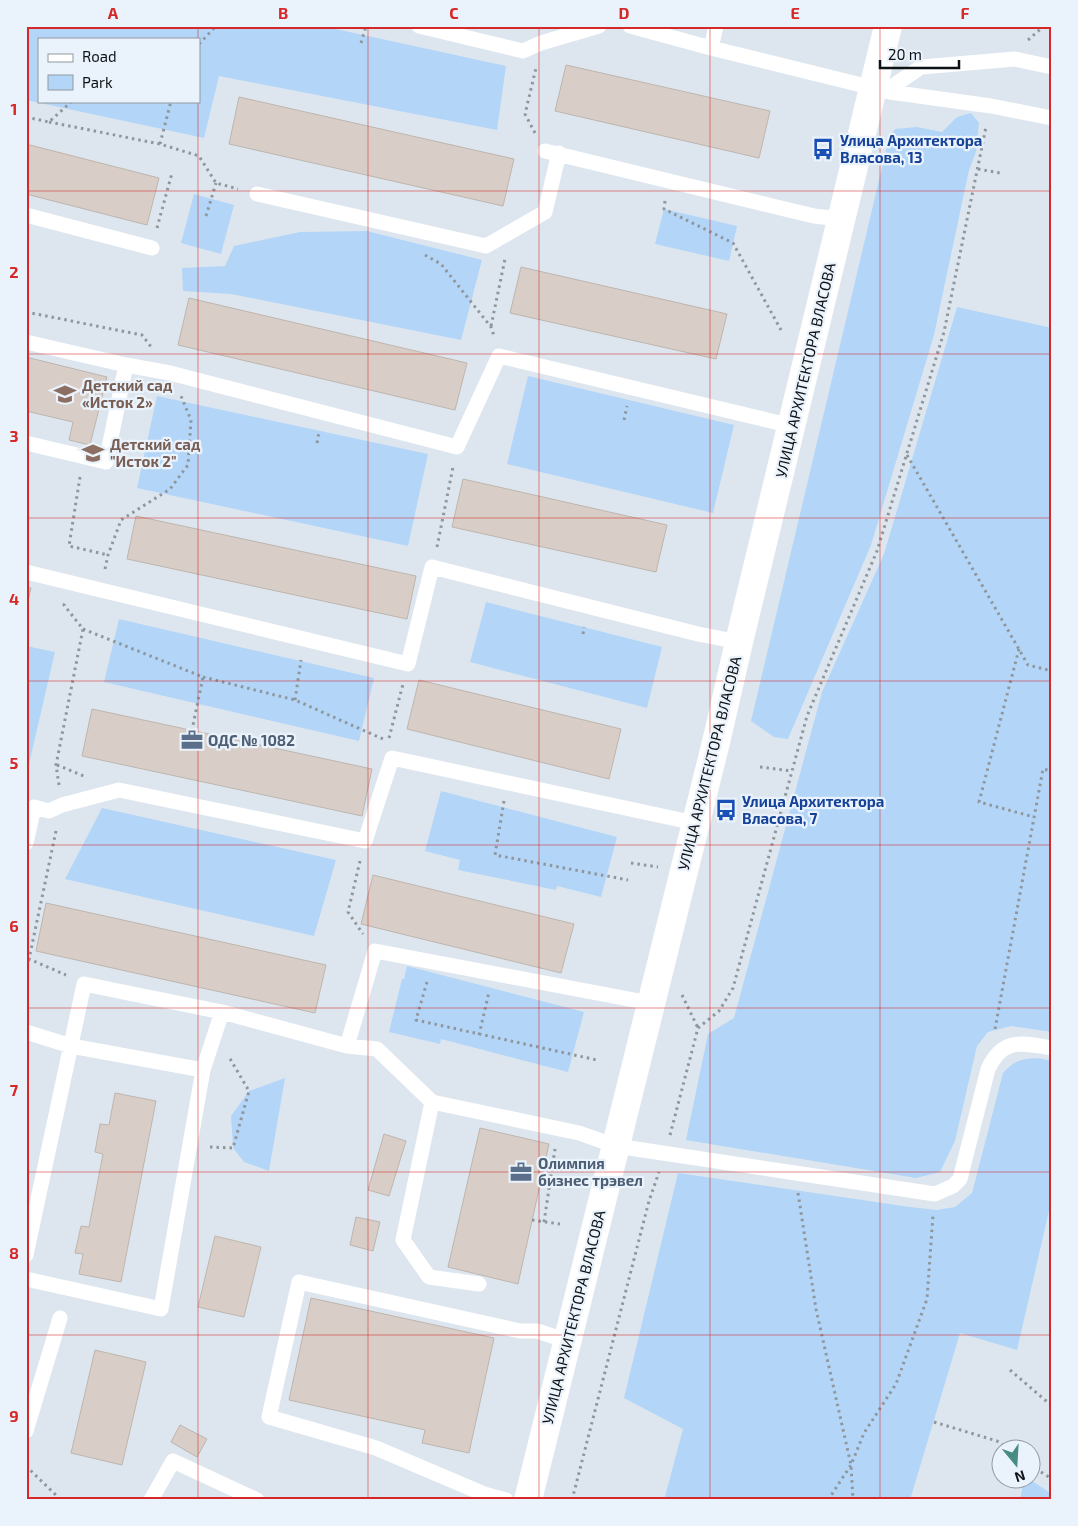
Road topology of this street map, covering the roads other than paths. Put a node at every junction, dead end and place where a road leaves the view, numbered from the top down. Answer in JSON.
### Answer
{"nodes":[{"id":1,"x":420,"y":26,"type":"edge"},
{"id":2,"x":599,"y":26,"type":"edge"},
{"id":3,"x":630,"y":26,"type":"edge"},
{"id":4,"x":716,"y":26,"type":"edge"},
{"id":5,"x":888,"y":26,"type":"edge"},
{"id":6,"x":711,"y":48,"type":"junction"},
{"id":7,"x":1052,"y":66,"type":"edge"},
{"id":8,"x":880,"y":89,"type":"junction"},
{"id":9,"x":1052,"y":118,"type":"edge"},
{"id":10,"x":257,"y":194,"type":"road end"},
{"id":11,"x":26,"y":215,"type":"edge"},
{"id":12,"x":841,"y":220,"type":"junction"},
{"id":13,"x":152,"y":248,"type":"road end"},
{"id":14,"x":26,"y":342,"type":"edge"},
{"id":15,"x":126,"y":365,"type":"junction"},
{"id":16,"x":792,"y":426,"type":"junction"},
{"id":17,"x":26,"y":443,"type":"edge"},
{"id":18,"x":26,"y":572,"type":"edge"},
{"id":19,"x":739,"y":642,"type":"junction"},
{"id":20,"x":695,"y":823,"type":"junction"},
{"id":21,"x":26,"y":843,"type":"edge"},
{"id":22,"x":650,"y":1003,"type":"junction"},
{"id":23,"x":222,"y":1012,"type":"junction"},
{"id":24,"x":26,"y":1032,"type":"edge"},
{"id":25,"x":71,"y":1046,"type":"junction"},
{"id":26,"x":347,"y":1046,"type":"junction"},
{"id":27,"x":1052,"y":1048,"type":"edge"},
{"id":28,"x":203,"y":1070,"type":"junction"},
{"id":29,"x":432,"y":1102,"type":"junction"},
{"id":30,"x":616,"y":1146,"type":"junction"},
{"id":31,"x":27,"y":1253,"type":"edge"},
{"id":32,"x":26,"y":1279,"type":"edge"},
{"id":33,"x":479,"y":1284,"type":"dead end"},
{"id":34,"x":60,"y":1318,"type":"dead end"},
{"id":35,"x":568,"y":1341,"type":"junction"},
{"id":36,"x":26,"y":1432,"type":"edge"},
{"id":37,"x":151,"y":1500,"type":"edge"},
{"id":38,"x":257,"y":1500,"type":"edge"},
{"id":39,"x":506,"y":1500,"type":"edge"},
{"id":40,"x":528,"y":1500,"type":"edge"}],
"edges":[{"from":1,"to":2,"type":"lane"},
{"from":3,"to":6,"type":"lane"},
{"from":4,"to":6,"type":"lane"},
{"from":5,"to":8,"type":"street","name":"УЛИЦА АРХИТЕКТОРА ВЛАСОВА"},
{"from":6,"to":8,"type":"lane"},
{"from":7,"to":8,"type":"lane"},
{"from":8,"to":9,"type":"lane"},
{"from":8,"to":12,"type":"street","name":"УЛИЦА АРХИТЕКТОРА ВЛАСОВА"},
{"from":10,"to":12,"type":"lane"},
{"from":11,"to":13,"type":"lane"},
{"from":12,"to":16,"type":"street","name":"УЛИЦА АРХИТЕКТОРА ВЛАСОВА"},
{"from":14,"to":15,"type":"lane"},
{"from":15,"to":16,"type":"lane"},
{"from":15,"to":17,"type":"lane"},
{"from":16,"to":19,"type":"street","name":"УЛИЦА АРХИТЕКТОРА ВЛАСОВА"},
{"from":18,"to":19,"type":"lane"},
{"from":19,"to":20,"type":"street","name":"УЛИЦА АРХИТЕКТОРА ВЛАСОВА"},
{"from":20,"to":21,"type":"lane"},
{"from":20,"to":22,"type":"street","name":"УЛИЦА АРХИТЕКТОРА ВЛАСОВА"},
{"from":22,"to":26,"type":"lane"},
{"from":22,"to":30,"type":"street","name":"УЛИЦА АРХИТЕКТОРА ВЛАСОВА"},
{"from":23,"to":25,"type":"lane"},
{"from":23,"to":26,"type":"lane"},
{"from":23,"to":28,"type":"lane"},
{"from":24,"to":25,"type":"lane"},
{"from":25,"to":28,"type":"lane"},
{"from":25,"to":31,"type":"lane"},
{"from":26,"to":29,"type":"lane"},
{"from":27,"to":30,"type":"lane"},
{"from":28,"to":32,"type":"lane"},
{"from":29,"to":30,"type":"lane"},
{"from":29,"to":33,"type":"lane"},
{"from":30,"to":35,"type":"street","name":"УЛИЦА АРХИТЕКТОРА ВЛАСОВА"},
{"from":34,"to":36,"type":"lane"},
{"from":35,"to":39,"type":"lane"},
{"from":35,"to":40,"type":"street","name":"УЛИЦА АРХИТЕКТОРА ВЛАСОВА"},
{"from":37,"to":38,"type":"lane"}]}
